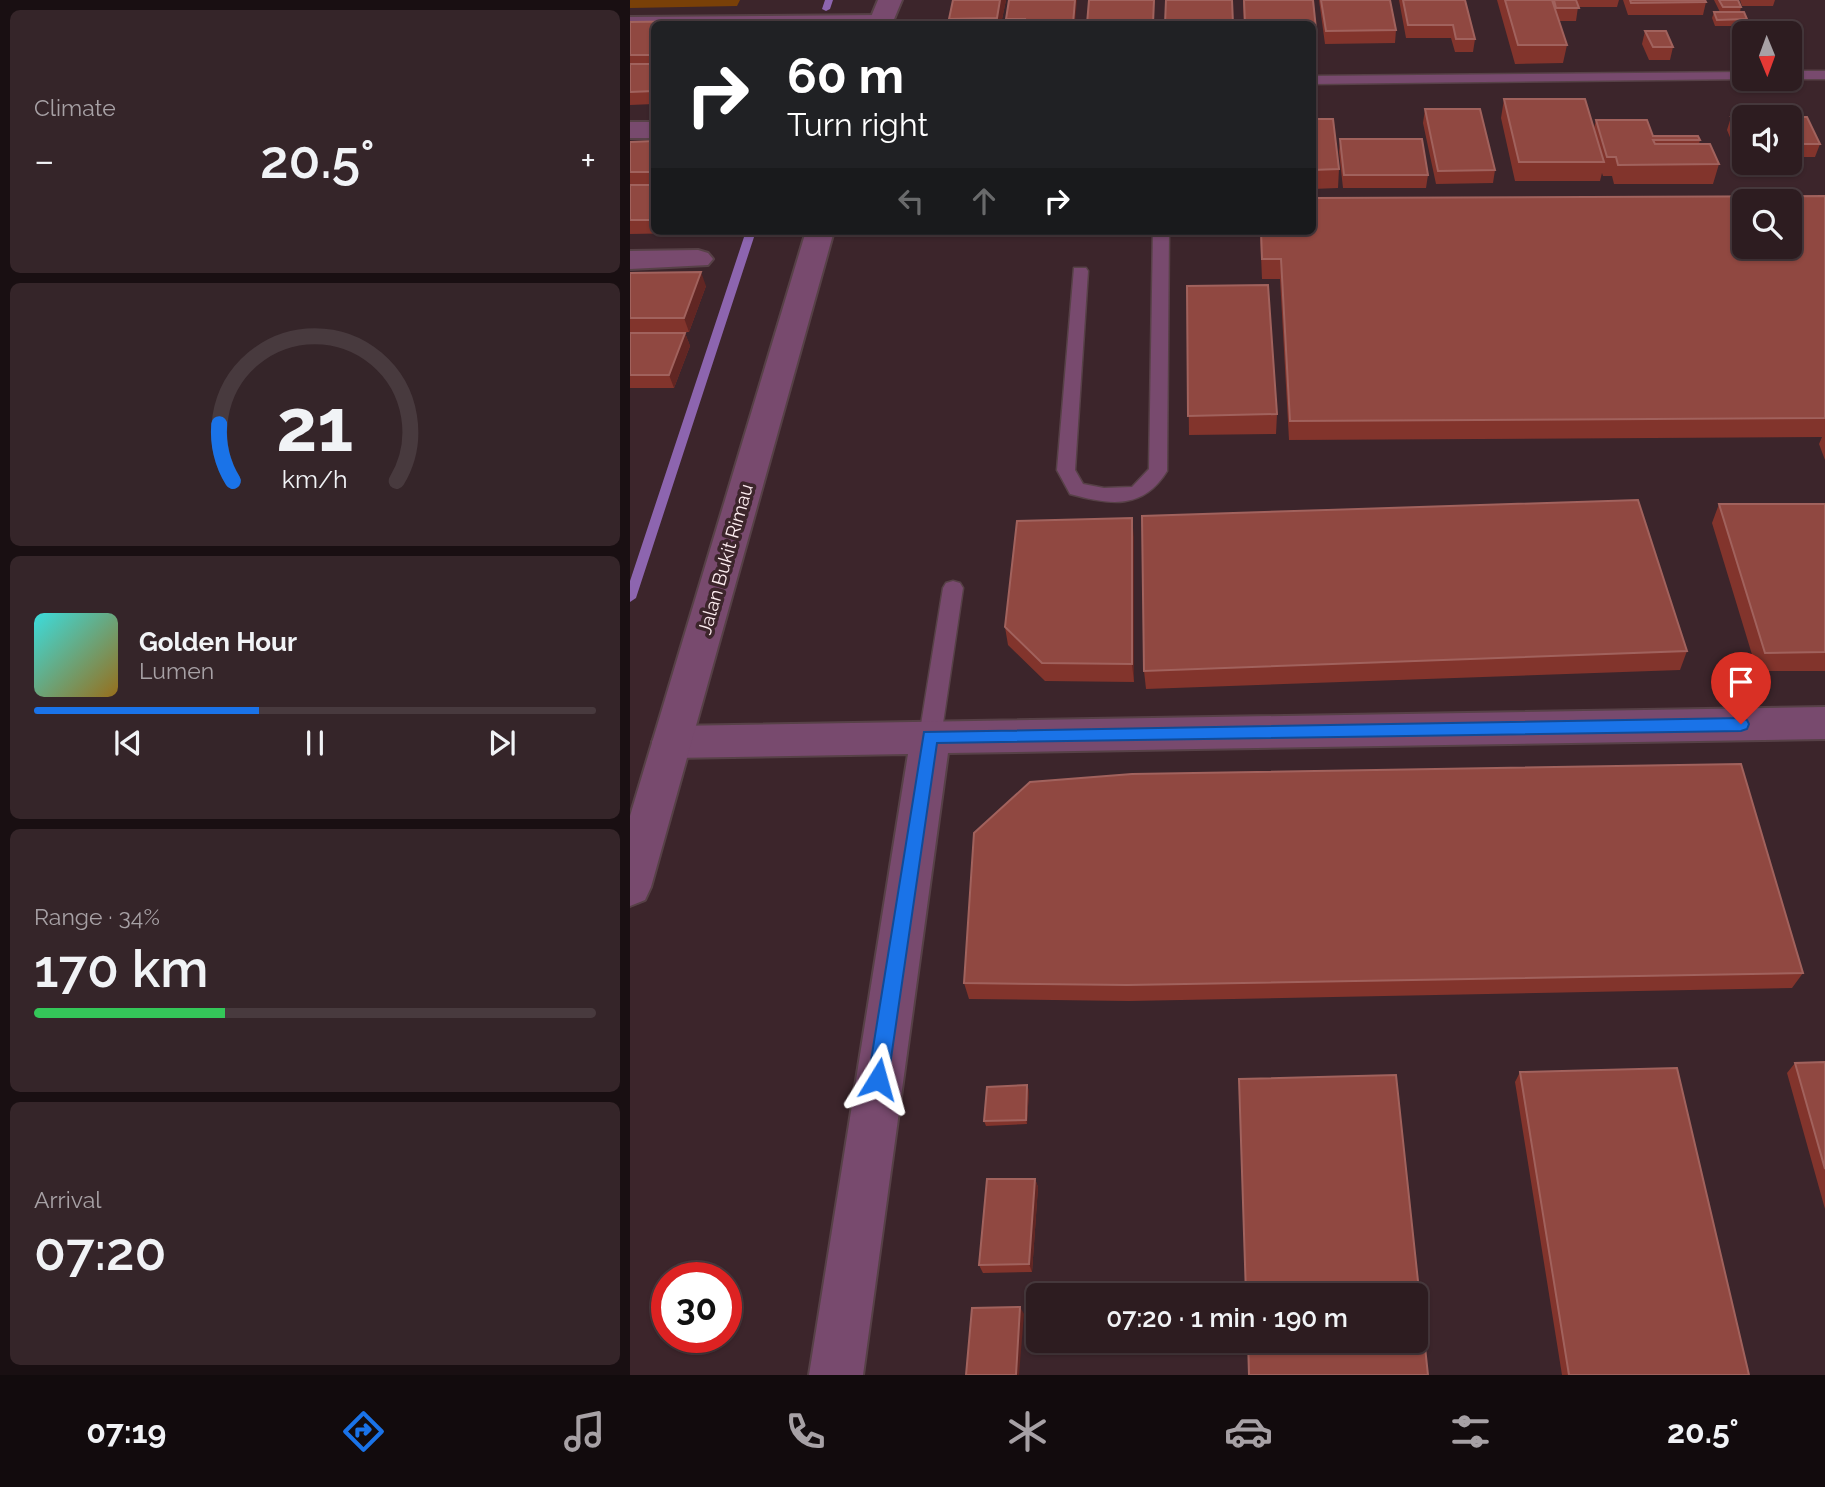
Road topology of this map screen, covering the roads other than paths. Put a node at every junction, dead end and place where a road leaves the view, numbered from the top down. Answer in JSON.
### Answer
{"nodes":[{"id":1,"x":884,"y":16,"type":"edge"},
{"id":2,"x":725,"y":21,"type":"edge"},
{"id":3,"x":651,"y":23,"type":"edge"},
{"id":4,"x":630,"y":24,"type":"edge"},
{"id":5,"x":1802,"y":75,"type":"edge"},
{"id":6,"x":1825,"y":75,"type":"edge"},
{"id":7,"x":1732,"y":76,"type":"edge"},
{"id":8,"x":1316,"y":80,"type":"edge"},
{"id":9,"x":630,"y":130,"type":"edge"},
{"id":10,"x":651,"y":130,"type":"edge"},
{"id":11,"x":819,"y":235,"type":"edge"},
{"id":12,"x":1161,"y":235,"type":"edge"},
{"id":13,"x":698,"y":259,"type":"dead end"},
{"id":14,"x":630,"y":260,"type":"edge"},
{"id":15,"x":1080,"y":271,"type":"dead end"},
{"id":16,"x":953,"y":588,"type":"dead end"},
{"id":17,"x":1825,"y":723,"type":"edge"},
{"id":18,"x":930,"y":737,"type":"junction"},
{"id":19,"x":672,"y":743,"type":"junction"},
{"id":20,"x":630,"y":887,"type":"edge"},
{"id":21,"x":836,"y":1375,"type":"edge"}],
"edges":[{"from":1,"to":2,"type":"street"},
{"from":3,"to":4,"type":"street"},
{"from":5,"to":6,"type":"lane"},
{"from":7,"to":8,"type":"lane"},
{"from":9,"to":10,"type":"street"},
{"from":11,"to":19,"type":"street","name":"Jalan Bukit Rimau"},
{"from":12,"to":15,"type":"lane"},
{"from":13,"to":14,"type":"street"},
{"from":16,"to":18,"type":"lane"},
{"from":17,"to":18,"type":"street"},
{"from":18,"to":19,"type":"street"},
{"from":18,"to":21,"type":"street"},
{"from":19,"to":20,"type":"street","name":"Jalan Bukit Rimau"}]}
